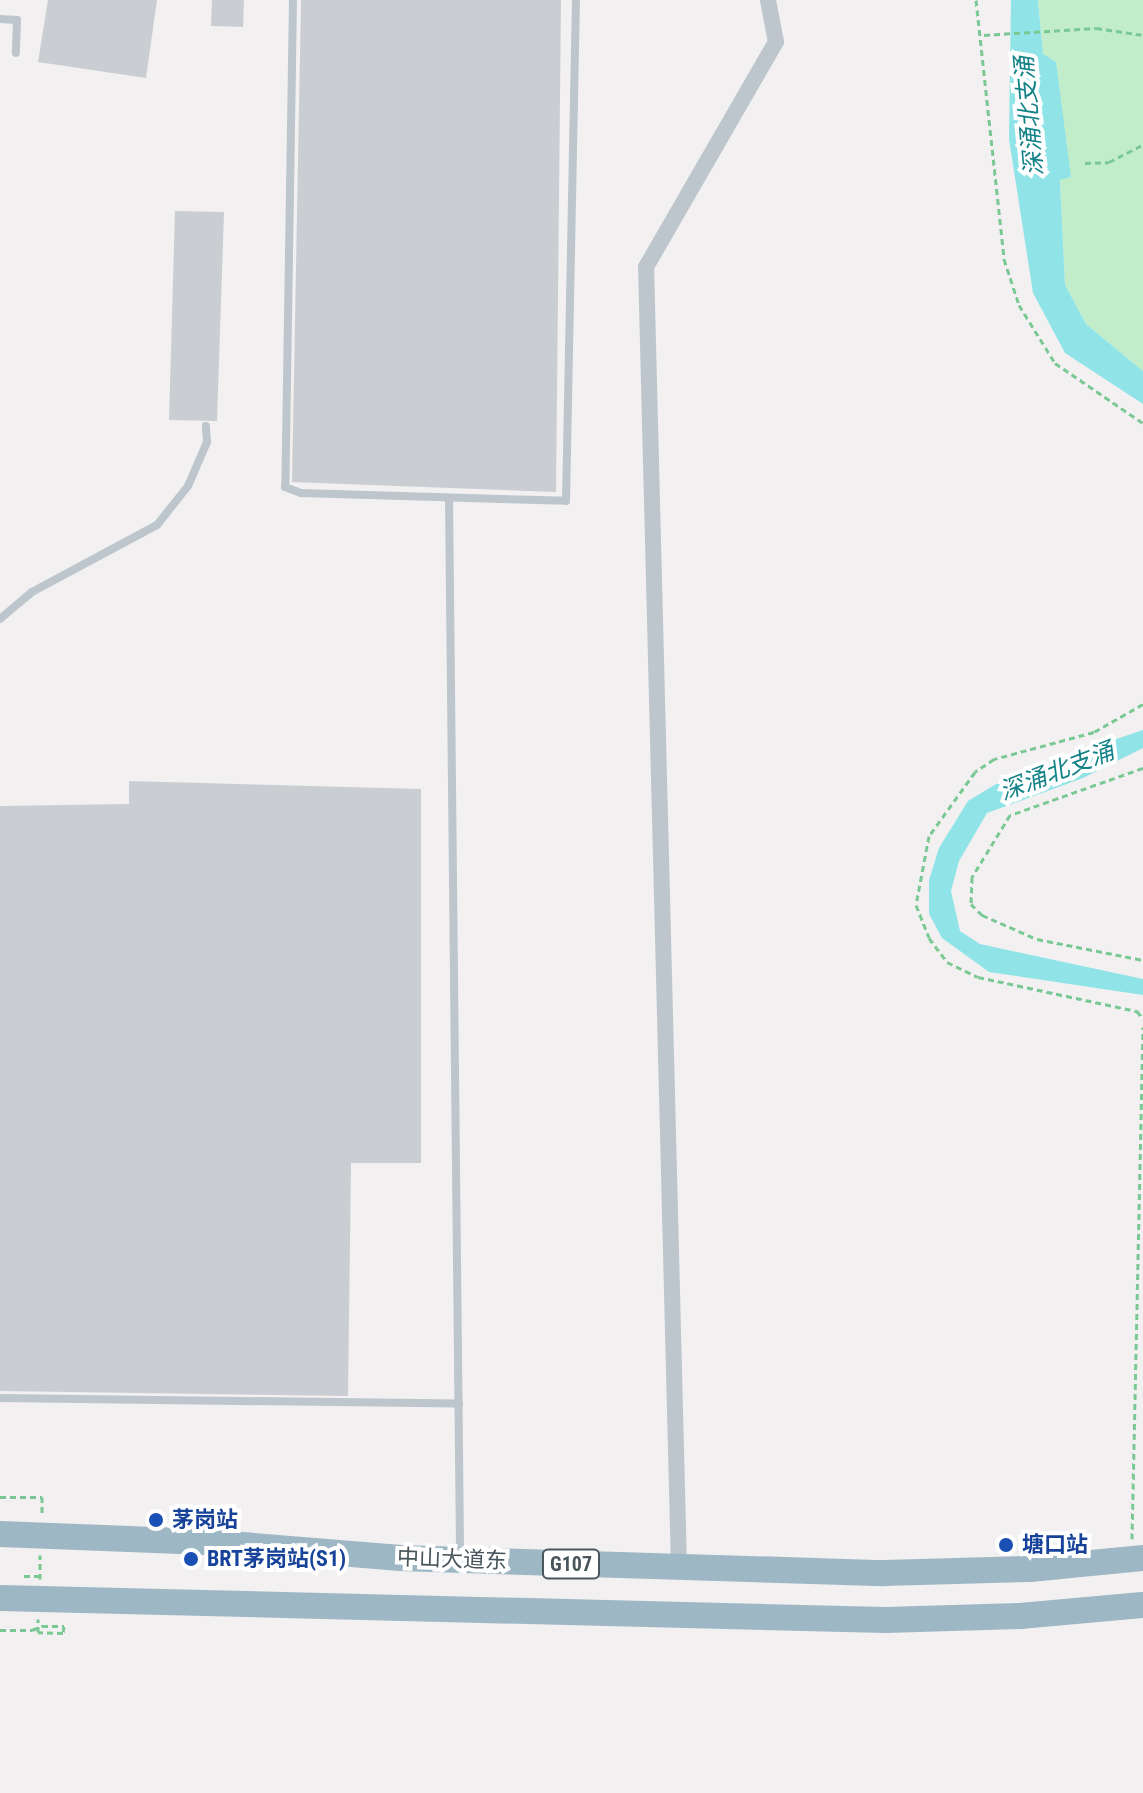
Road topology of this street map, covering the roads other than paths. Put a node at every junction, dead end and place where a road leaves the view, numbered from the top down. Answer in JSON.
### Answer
{"nodes":[{"id":1,"x":293,"y":0,"type":"edge"},
{"id":2,"x":576,"y":0,"type":"edge"},
{"id":3,"x":768,"y":0,"type":"edge"},
{"id":4,"x":0,"y":19,"type":"edge"},
{"id":5,"x":16,"y":53,"type":"dead end"},
{"id":6,"x":206,"y":426,"type":"dead end"},
{"id":7,"x":449,"y":498,"type":"junction"},
{"id":8,"x":0,"y":619,"type":"edge"},
{"id":9,"x":0,"y":1398,"type":"edge"},
{"id":10,"x":459,"y":1404,"type":"junction"},
{"id":11,"x":0,"y":1534,"type":"edge"},
{"id":12,"x":1137,"y":1558,"type":"edge"},
{"id":13,"x":460,"y":1560,"type":"junction"},
{"id":14,"x":679,"y":1568,"type":"junction"},
{"id":15,"x":0,"y":1598,"type":"edge"},
{"id":16,"x":1143,"y":1605,"type":"edge"}],
"edges":[{"from":1,"to":7,"type":"lane"},
{"from":2,"to":7,"type":"lane"},
{"from":3,"to":14,"type":"street"},
{"from":4,"to":5,"type":"lane"},
{"from":6,"to":8,"type":"lane"},
{"from":7,"to":10,"type":"lane"},
{"from":9,"to":10,"type":"lane"},
{"from":10,"to":13,"type":"lane"},
{"from":11,"to":13,"type":"highway","name":"中山大道东","number":"G107"},
{"from":12,"to":14,"type":"highway","name":"中山大道东","number":"G107"},
{"from":13,"to":14,"type":"highway","name":"中山大道东","number":"G107"},
{"from":15,"to":16,"type":"highway","number":"G107"}]}
